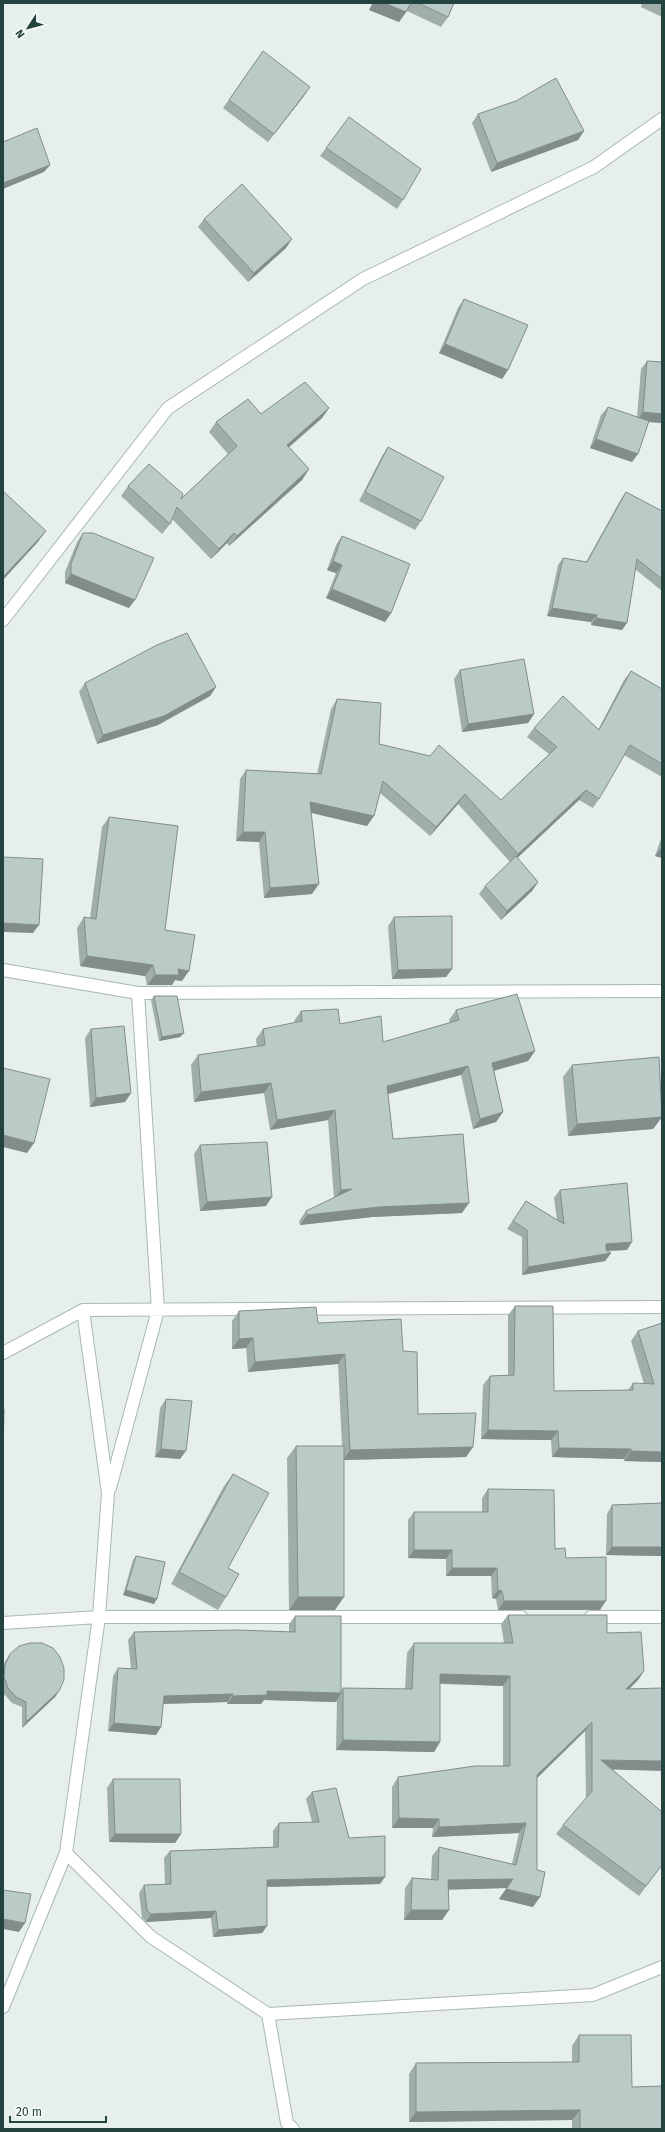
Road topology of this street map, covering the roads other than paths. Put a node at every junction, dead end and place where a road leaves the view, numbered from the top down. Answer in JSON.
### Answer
{"nodes":[{"id":1,"x":662,"y":119,"type":"edge"},
{"id":2,"x":3,"y":620,"type":"edge"},
{"id":3,"x":3,"y":970,"type":"edge"},
{"id":4,"x":662,"y":991,"type":"edge"},
{"id":5,"x":138,"y":993,"type":"junction"},
{"id":6,"x":662,"y":1307,"type":"edge"},
{"id":7,"x":83,"y":1310,"type":"junction"},
{"id":8,"x":158,"y":1310,"type":"junction"},
{"id":9,"x":3,"y":1353,"type":"edge"},
{"id":10,"x":108,"y":1494,"type":"junction"},
{"id":11,"x":99,"y":1617,"type":"junction"},
{"id":12,"x":535,"y":1617,"type":"edge"},
{"id":13,"x":583,"y":1617,"type":"edge"},
{"id":14,"x":662,"y":1617,"type":"edge"},
{"id":15,"x":3,"y":1623,"type":"edge"},
{"id":16,"x":66,"y":1853,"type":"junction"},
{"id":17,"x":662,"y":1967,"type":"edge"},
{"id":18,"x":3,"y":2007,"type":"edge"},
{"id":19,"x":268,"y":2014,"type":"junction"},
{"id":20,"x":289,"y":2127,"type":"edge"}],
"edges":[{"from":1,"to":2,"type":"street"},
{"from":3,"to":5,"type":"street"},
{"from":4,"to":5,"type":"street"},
{"from":5,"to":8,"type":"street"},
{"from":6,"to":8,"type":"street"},
{"from":7,"to":8,"type":"street"},
{"from":7,"to":9,"type":"street"},
{"from":7,"to":10,"type":"street"},
{"from":8,"to":10,"type":"street"},
{"from":10,"to":11,"type":"street"},
{"from":11,"to":12,"type":"street"},
{"from":11,"to":15,"type":"street"},
{"from":11,"to":16,"type":"street"},
{"from":13,"to":14,"type":"street"},
{"from":16,"to":18,"type":"street"},
{"from":16,"to":19,"type":"street"},
{"from":17,"to":19,"type":"street"},
{"from":19,"to":20,"type":"street"}]}
